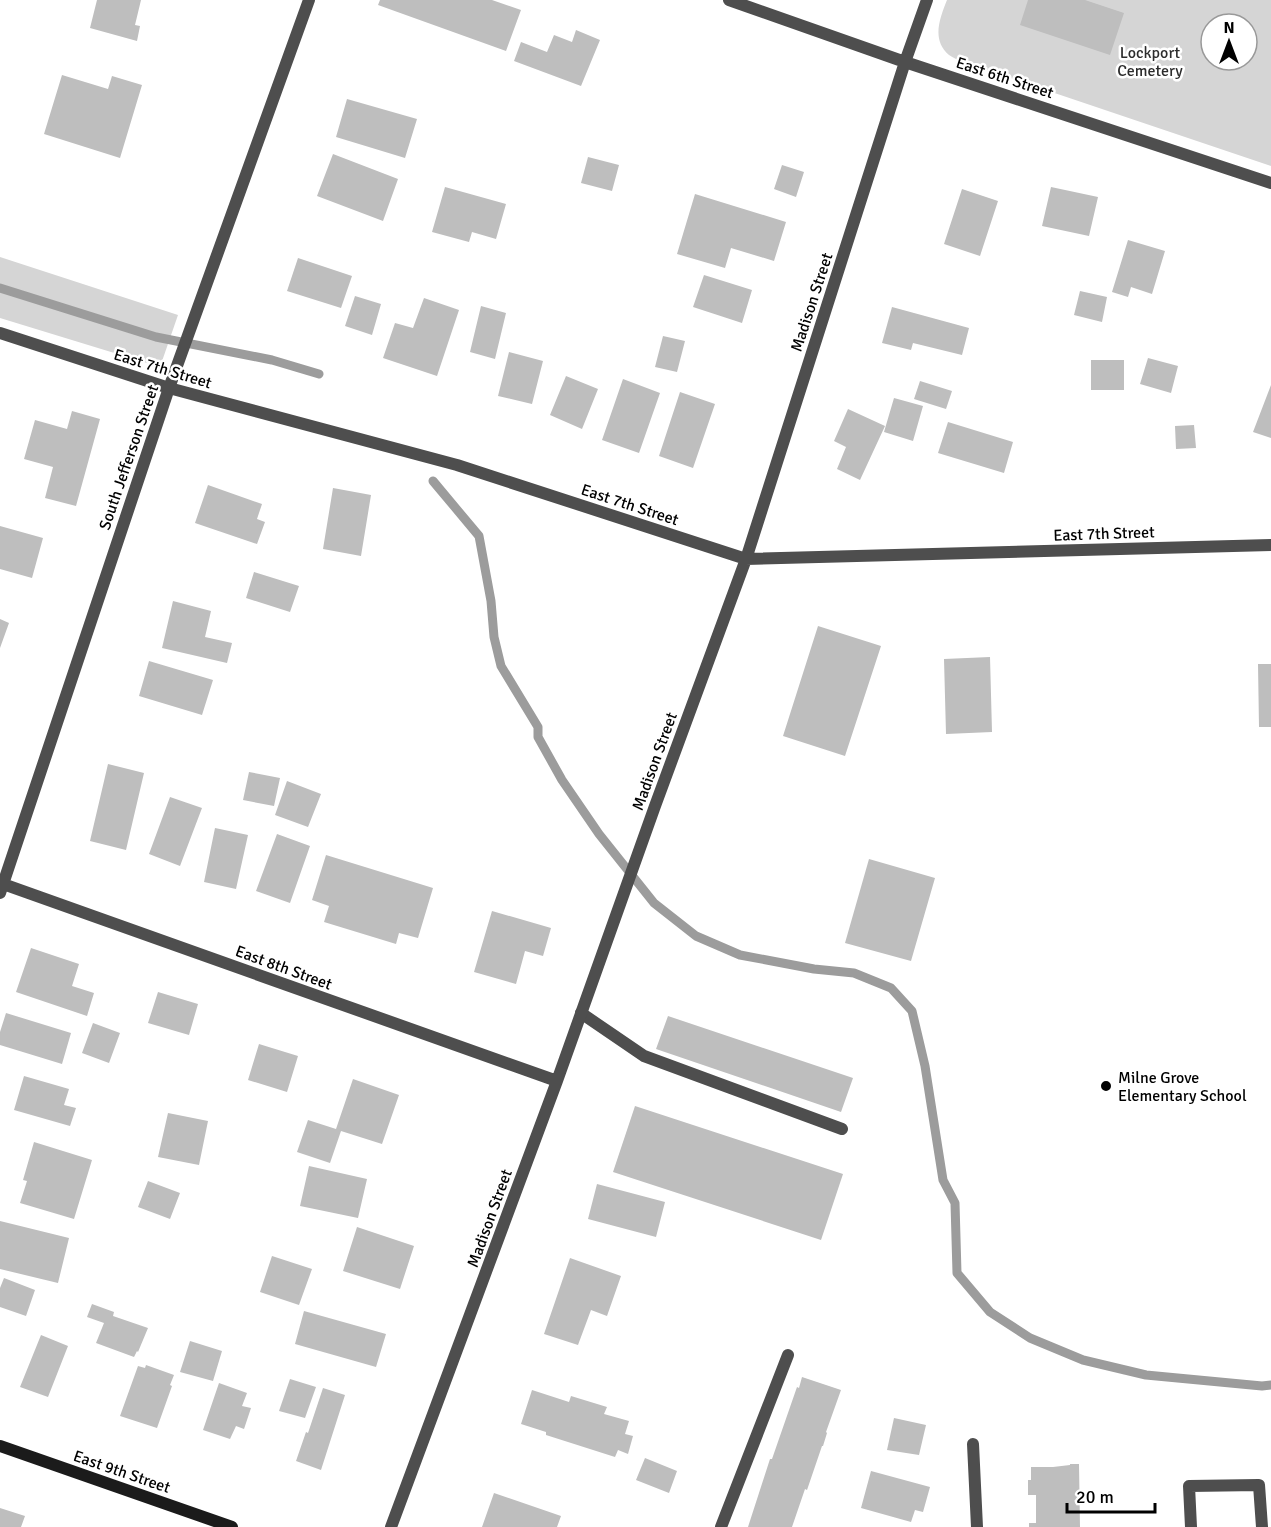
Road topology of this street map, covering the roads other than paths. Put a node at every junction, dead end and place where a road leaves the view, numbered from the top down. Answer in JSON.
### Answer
{"nodes":[{"id":1,"x":309,"y":0,"type":"edge"},
{"id":2,"x":729,"y":0,"type":"edge"},
{"id":3,"x":927,"y":0,"type":"edge"},
{"id":4,"x":905,"y":62,"type":"junction"},
{"id":5,"x":1271,"y":183,"type":"edge"},
{"id":6,"x":0,"y":333,"type":"edge"},
{"id":7,"x":169,"y":388,"type":"junction"},
{"id":8,"x":1271,"y":545,"type":"edge"},
{"id":9,"x":746,"y":559,"type":"junction"},
{"id":10,"x":1,"y":887,"type":"edge"},
{"id":11,"x":581,"y":1013,"type":"junction"},
{"id":12,"x":557,"y":1081,"type":"junction"},
{"id":13,"x":842,"y":1129,"type":"dead end"},
{"id":14,"x":788,"y":1355,"type":"dead end"},
{"id":15,"x":973,"y":1444,"type":"dead end"},
{"id":16,"x":0,"y":1446,"type":"edge"},
{"id":17,"x":232,"y":1527,"type":"edge"},
{"id":18,"x":391,"y":1527,"type":"edge"},
{"id":19,"x":721,"y":1527,"type":"edge"},
{"id":20,"x":976,"y":1527,"type":"edge"},
{"id":21,"x":1191,"y":1527,"type":"edge"},
{"id":22,"x":1262,"y":1527,"type":"edge"}],
"edges":[{"from":1,"to":7,"type":"street","name":"South Jefferson Street"},
{"from":2,"to":4,"type":"street","name":"East 6th Street"},
{"from":3,"to":4,"type":"street","name":"Madison Street"},
{"from":4,"to":5,"type":"street","name":"East 6th Street"},
{"from":4,"to":9,"type":"street","name":"Madison Street"},
{"from":6,"to":7,"type":"street","name":"East 7th Street"},
{"from":7,"to":9,"type":"street","name":"East 7th Street"},
{"from":7,"to":10,"type":"street","name":"South Jefferson Street"},
{"from":8,"to":9,"type":"street","name":"East 7th Street"},
{"from":9,"to":11,"type":"street","name":"Madison Street"},
{"from":10,"to":12,"type":"street","name":"East 8th Street"},
{"from":11,"to":12,"type":"street","name":"Madison Street"},
{"from":11,"to":13,"type":"street"},
{"from":12,"to":18,"type":"street","name":"Madison Street"},
{"from":14,"to":19,"type":"street"},
{"from":15,"to":20,"type":"street"},
{"from":16,"to":17,"type":"main road","name":"East 9th Street"},
{"from":21,"to":22,"type":"street"}]}
